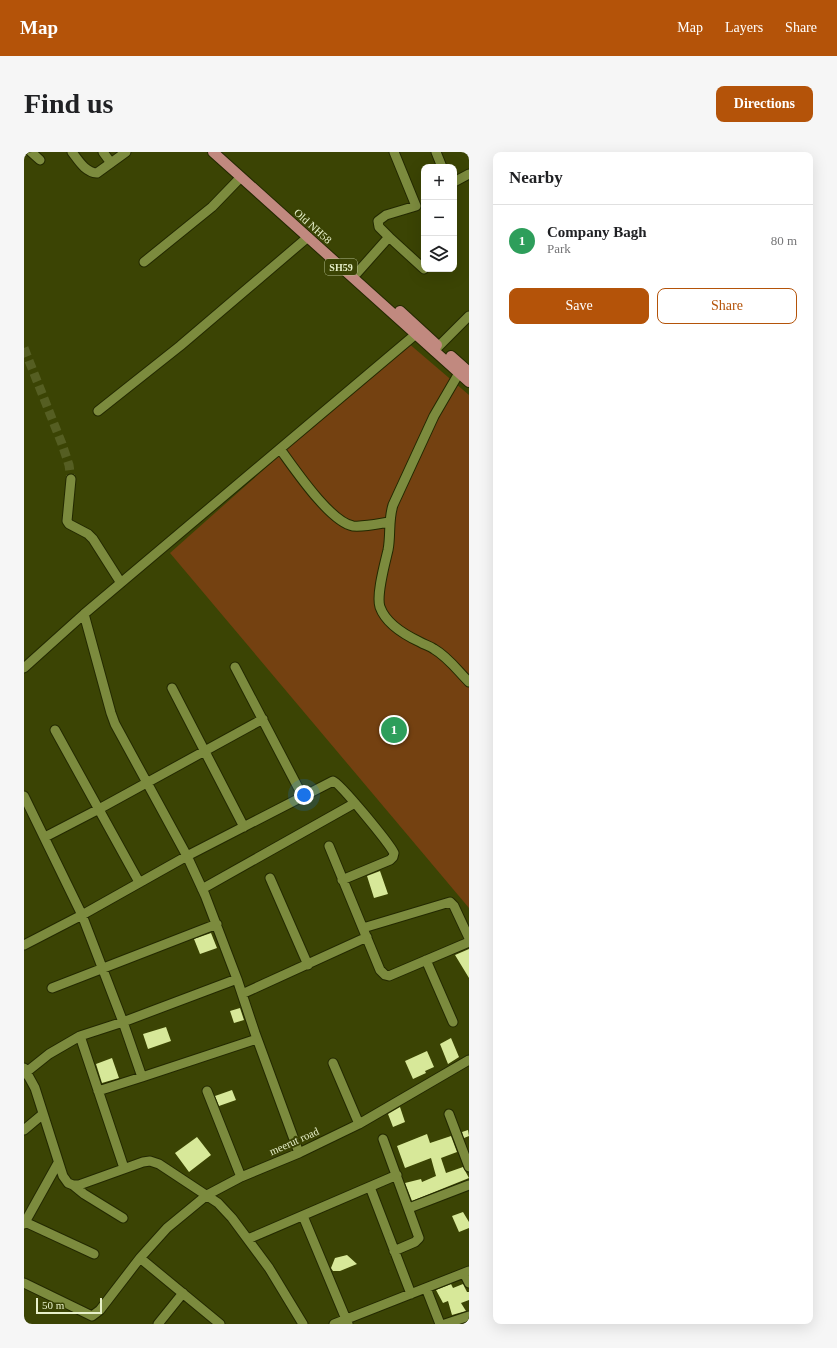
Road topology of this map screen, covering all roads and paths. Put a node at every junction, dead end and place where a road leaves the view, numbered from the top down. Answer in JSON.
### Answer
{"nodes":[{"id":1,"x":31,"y":152,"type":"edge"},
{"id":2,"x":72,"y":152,"type":"edge"},
{"id":3,"x":103,"y":152,"type":"edge"},
{"id":4,"x":126,"y":152,"type":"edge"},
{"id":5,"x":213,"y":152,"type":"edge"},
{"id":6,"x":223,"y":152,"type":"edge"},
{"id":7,"x":394,"y":152,"type":"edge"},
{"id":8,"x":436,"y":152,"type":"edge"},
{"id":9,"x":40,"y":160,"type":"dead end"},
{"id":10,"x":111,"y":163,"type":"junction"},
{"id":11,"x":441,"y":164,"type":"edge"},
{"id":12,"x":469,"y":174,"type":"edge"},
{"id":13,"x":241,"y":177,"type":"junction"},
{"id":14,"x":457,"y":180,"type":"edge"},
{"id":15,"x":420,"y":205,"type":"edge"},
{"id":16,"x":308,"y":237,"type":"junction"},
{"id":17,"x":389,"y":237,"type":"junction"},
{"id":18,"x":144,"y":262,"type":"dead end"},
{"id":19,"x":421,"y":266,"type":"edge"},
{"id":20,"x":361,"y":279,"type":"junction"},
{"id":21,"x":469,"y":316,"type":"edge"},
{"id":22,"x":416,"y":334,"type":"junction"},
{"id":23,"x":436,"y":348,"type":"junction"},
{"id":24,"x":464,"y":372,"type":"edge"},
{"id":25,"x":469,"y":382,"type":"edge"},
{"id":26,"x":98,"y":412,"type":"dead end"},
{"id":27,"x":280,"y":449,"type":"junction"},
{"id":28,"x":71,"y":479,"type":"tunnel mouth"},
{"id":29,"x":389,"y":522,"type":"junction"},
{"id":30,"x":121,"y":583,"type":"junction"},
{"id":31,"x":84,"y":614,"type":"junction"},
{"id":32,"x":235,"y":667,"type":"dead end"},
{"id":33,"x":24,"y":668,"type":"edge"},
{"id":34,"x":469,"y":682,"type":"edge"},
{"id":35,"x":172,"y":688,"type":"dead end"},
{"id":36,"x":263,"y":719,"type":"junction"},
{"id":37,"x":55,"y":730,"type":"dead end"},
{"id":38,"x":205,"y":751,"type":"junction"},
{"id":39,"x":147,"y":783,"type":"junction"},
{"id":40,"x":24,"y":796,"type":"edge"},
{"id":41,"x":303,"y":797,"type":"junction"},
{"id":42,"x":354,"y":803,"type":"junction"},
{"id":43,"x":100,"y":809,"type":"junction"},
{"id":44,"x":244,"y":826,"type":"junction"},
{"id":45,"x":45,"y":837,"type":"junction"},
{"id":46,"x":328,"y":846,"type":"dead end"},
{"id":47,"x":187,"y":856,"type":"junction"},
{"id":48,"x":270,"y":878,"type":"dead end"},
{"id":49,"x":342,"y":880,"type":"junction"},
{"id":50,"x":139,"y":882,"type":"junction"},
{"id":51,"x":202,"y":889,"type":"junction"},
{"id":52,"x":82,"y":915,"type":"junction"},
{"id":53,"x":217,"y":924,"type":"junction"},
{"id":54,"x":363,"y":928,"type":"junction"},
{"id":55,"x":368,"y":938,"type":"junction"},
{"id":56,"x":469,"y":938,"type":"edge"},
{"id":57,"x":469,"y":942,"type":"edge"},
{"id":58,"x":24,"y":945,"type":"edge"},
{"id":59,"x":426,"y":960,"type":"junction"},
{"id":60,"x":308,"y":964,"type":"junction"},
{"id":61,"x":103,"y":968,"type":"junction"},
{"id":62,"x":237,"y":979,"type":"junction"},
{"id":63,"x":52,"y":988,"type":"dead end"},
{"id":64,"x":242,"y":994,"type":"junction"},
{"id":65,"x":123,"y":1022,"type":"junction"},
{"id":66,"x":453,"y":1022,"type":"dead end"},
{"id":67,"x":80,"y":1036,"type":"junction"},
{"id":68,"x":257,"y":1039,"type":"junction"},
{"id":69,"x":469,"y":1060,"type":"edge"},
{"id":70,"x":333,"y":1063,"type":"dead end"},
{"id":71,"x":25,"y":1071,"type":"edge"},
{"id":72,"x":142,"y":1077,"type":"junction"},
{"id":73,"x":98,"y":1090,"type":"junction"},
{"id":74,"x":207,"y":1091,"type":"dead end"},
{"id":75,"x":43,"y":1114,"type":"junction"},
{"id":76,"x":449,"y":1114,"type":"dead end"},
{"id":77,"x":359,"y":1124,"type":"junction"},
{"id":78,"x":24,"y":1130,"type":"edge"},
{"id":79,"x":383,"y":1139,"type":"dead end"},
{"id":80,"x":299,"y":1153,"type":"junction"},
{"id":81,"x":58,"y":1163,"type":"junction"},
{"id":82,"x":469,"y":1167,"type":"edge"},
{"id":83,"x":124,"y":1168,"type":"junction"},
{"id":84,"x":397,"y":1175,"type":"junction"},
{"id":85,"x":241,"y":1177,"type":"junction"},
{"id":86,"x":73,"y":1185,"type":"junction"},
{"id":87,"x":469,"y":1185,"type":"edge"},
{"id":88,"x":370,"y":1187,"type":"junction"},
{"id":89,"x":207,"y":1195,"type":"junction"},
{"id":90,"x":409,"y":1208,"type":"junction"},
{"id":91,"x":303,"y":1216,"type":"junction"},
{"id":92,"x":123,"y":1218,"type":"dead end"},
{"id":93,"x":24,"y":1223,"type":"edge"},
{"id":94,"x":248,"y":1240,"type":"junction"},
{"id":95,"x":394,"y":1251,"type":"junction"},
{"id":96,"x":94,"y":1254,"type":"dead end"},
{"id":97,"x":140,"y":1258,"type":"junction"},
{"id":98,"x":467,"y":1272,"type":"edge"},
{"id":99,"x":24,"y":1283,"type":"edge"},
{"id":100,"x":469,"y":1283,"type":"edge"},
{"id":101,"x":426,"y":1288,"type":"junction"},
{"id":102,"x":183,"y":1293,"type":"junction"},
{"id":103,"x":410,"y":1294,"type":"junction"},
{"id":104,"x":469,"y":1316,"type":"edge"},
{"id":105,"x":347,"y":1322,"type":"edge"},
{"id":106,"x":158,"y":1324,"type":"edge"},
{"id":107,"x":220,"y":1324,"type":"edge"},
{"id":108,"x":304,"y":1324,"type":"edge"},
{"id":109,"x":334,"y":1324,"type":"edge"},
{"id":110,"x":440,"y":1324,"type":"edge"},
{"id":111,"x":445,"y":1324,"type":"edge"}],
"edges":[{"from":1,"to":9,"type":"street"},
{"from":2,"to":10,"type":"street"},
{"from":3,"to":10,"type":"street"},
{"from":4,"to":10,"type":"street"},
{"from":5,"to":13,"type":"main road","name":"Old NH58","number":"SH59"},
{"from":6,"to":20,"type":"main road","name":"Old NH58","number":"SH59"},
{"from":7,"to":15,"type":"street"},
{"from":8,"to":11,"type":"street"},
{"from":12,"to":14,"type":"street"},
{"from":13,"to":16,"type":"main road","name":"Old NH58","number":"SH59"},
{"from":13,"to":18,"type":"street"},
{"from":15,"to":17,"type":"street"},
{"from":16,"to":20,"type":"main road","name":"Old NH58","number":"SH59"},
{"from":16,"to":26,"type":"street"},
{"from":17,"to":19,"type":"street"},
{"from":17,"to":20,"type":"street"},
{"from":20,"to":22,"type":"main road","name":"Old NH58","number":"SH59"},
{"from":20,"to":23,"type":"main road","name":"Old NH58","number":"SH59"},
{"from":21,"to":23,"type":"street"},
{"from":22,"to":23,"type":"main road","name":"Old NH58","number":"SH59"},
{"from":22,"to":27,"type":"street"},
{"from":23,"to":24,"type":"main road","name":"Old NH58","number":"SH59"},
{"from":24,"to":25,"type":"main road","name":"Old NH58","number":"SH59"},
{"from":24,"to":29,"type":"street"},
{"from":27,"to":29,"type":"street"},
{"from":27,"to":30,"type":"street"},
{"from":28,"to":30,"type":"street"},
{"from":29,"to":34,"type":"street"},
{"from":30,"to":31,"type":"street"},
{"from":31,"to":33,"type":"street"},
{"from":31,"to":39,"type":"street"},
{"from":32,"to":36,"type":"street"},
{"from":35,"to":38,"type":"street"},
{"from":36,"to":38,"type":"street"},
{"from":36,"to":41,"type":"street"},
{"from":37,"to":43,"type":"street"},
{"from":38,"to":39,"type":"street"},
{"from":38,"to":44,"type":"street"},
{"from":39,"to":43,"type":"street"},
{"from":39,"to":47,"type":"street"},
{"from":40,"to":45,"type":"street"},
{"from":41,"to":42,"type":"street"},
{"from":41,"to":44,"type":"street"},
{"from":42,"to":49,"type":"street"},
{"from":42,"to":51,"type":"street"},
{"from":43,"to":45,"type":"street"},
{"from":43,"to":50,"type":"street"},
{"from":44,"to":47,"type":"street"},
{"from":45,"to":52,"type":"street"},
{"from":46,"to":49,"type":"street"},
{"from":47,"to":50,"type":"street"},
{"from":47,"to":51,"type":"street"},
{"from":48,"to":60,"type":"street"},
{"from":49,"to":54,"type":"street"},
{"from":50,"to":52,"type":"street"},
{"from":51,"to":53,"type":"street"},
{"from":52,"to":58,"type":"street"},
{"from":52,"to":61,"type":"street"},
{"from":53,"to":61,"type":"street"},
{"from":53,"to":62,"type":"street"},
{"from":54,"to":55,"type":"street"},
{"from":54,"to":56,"type":"street"},
{"from":55,"to":59,"type":"street"},
{"from":55,"to":60,"type":"street"},
{"from":57,"to":59,"type":"street"},
{"from":59,"to":66,"type":"street"},
{"from":60,"to":64,"type":"street"},
{"from":61,"to":63,"type":"street"},
{"from":61,"to":65,"type":"street"},
{"from":62,"to":64,"type":"street"},
{"from":62,"to":65,"type":"street"},
{"from":64,"to":68,"type":"street"},
{"from":65,"to":67,"type":"street"},
{"from":65,"to":72,"type":"street"},
{"from":67,"to":71,"type":"street"},
{"from":67,"to":73,"type":"street"},
{"from":68,"to":72,"type":"street"},
{"from":68,"to":80,"type":"street"},
{"from":69,"to":77,"type":"street","name":"meerut road"},
{"from":70,"to":77,"type":"street"},
{"from":71,"to":75,"type":"street"},
{"from":72,"to":73,"type":"street"},
{"from":73,"to":83,"type":"street"},
{"from":74,"to":85,"type":"street"},
{"from":75,"to":78,"type":"street"},
{"from":75,"to":81,"type":"street"},
{"from":76,"to":82,"type":"street"},
{"from":77,"to":80,"type":"street","name":"meerut road"},
{"from":79,"to":84,"type":"street"},
{"from":80,"to":85,"type":"street","name":"meerut road"},
{"from":81,"to":86,"type":"street"},
{"from":81,"to":93,"type":"street"},
{"from":83,"to":86,"type":"street"},
{"from":83,"to":89,"type":"street"},
{"from":84,"to":88,"type":"street"},
{"from":84,"to":90,"type":"street"},
{"from":85,"to":89,"type":"street","name":"meerut road"},
{"from":86,"to":92,"type":"street"},
{"from":87,"to":90,"type":"street"},
{"from":88,"to":91,"type":"street"},
{"from":88,"to":95,"type":"street"},
{"from":89,"to":94,"type":"street"},
{"from":89,"to":97,"type":"street","name":"meerut road"},
{"from":90,"to":95,"type":"street"},
{"from":91,"to":94,"type":"street"},
{"from":91,"to":105,"type":"street"},
{"from":93,"to":96,"type":"street"},
{"from":94,"to":108,"type":"street"},
{"from":95,"to":103,"type":"street"},
{"from":97,"to":99,"type":"street","name":"meerut road"},
{"from":97,"to":102,"type":"street"},
{"from":98,"to":100,"type":"street"},
{"from":98,"to":101,"type":"street"},
{"from":101,"to":103,"type":"street"},
{"from":101,"to":110,"type":"street"},
{"from":102,"to":106,"type":"street"},
{"from":102,"to":107,"type":"street"},
{"from":103,"to":105,"type":"street"},
{"from":104,"to":111,"type":"street"},
{"from":105,"to":109,"type":"street"}]}
